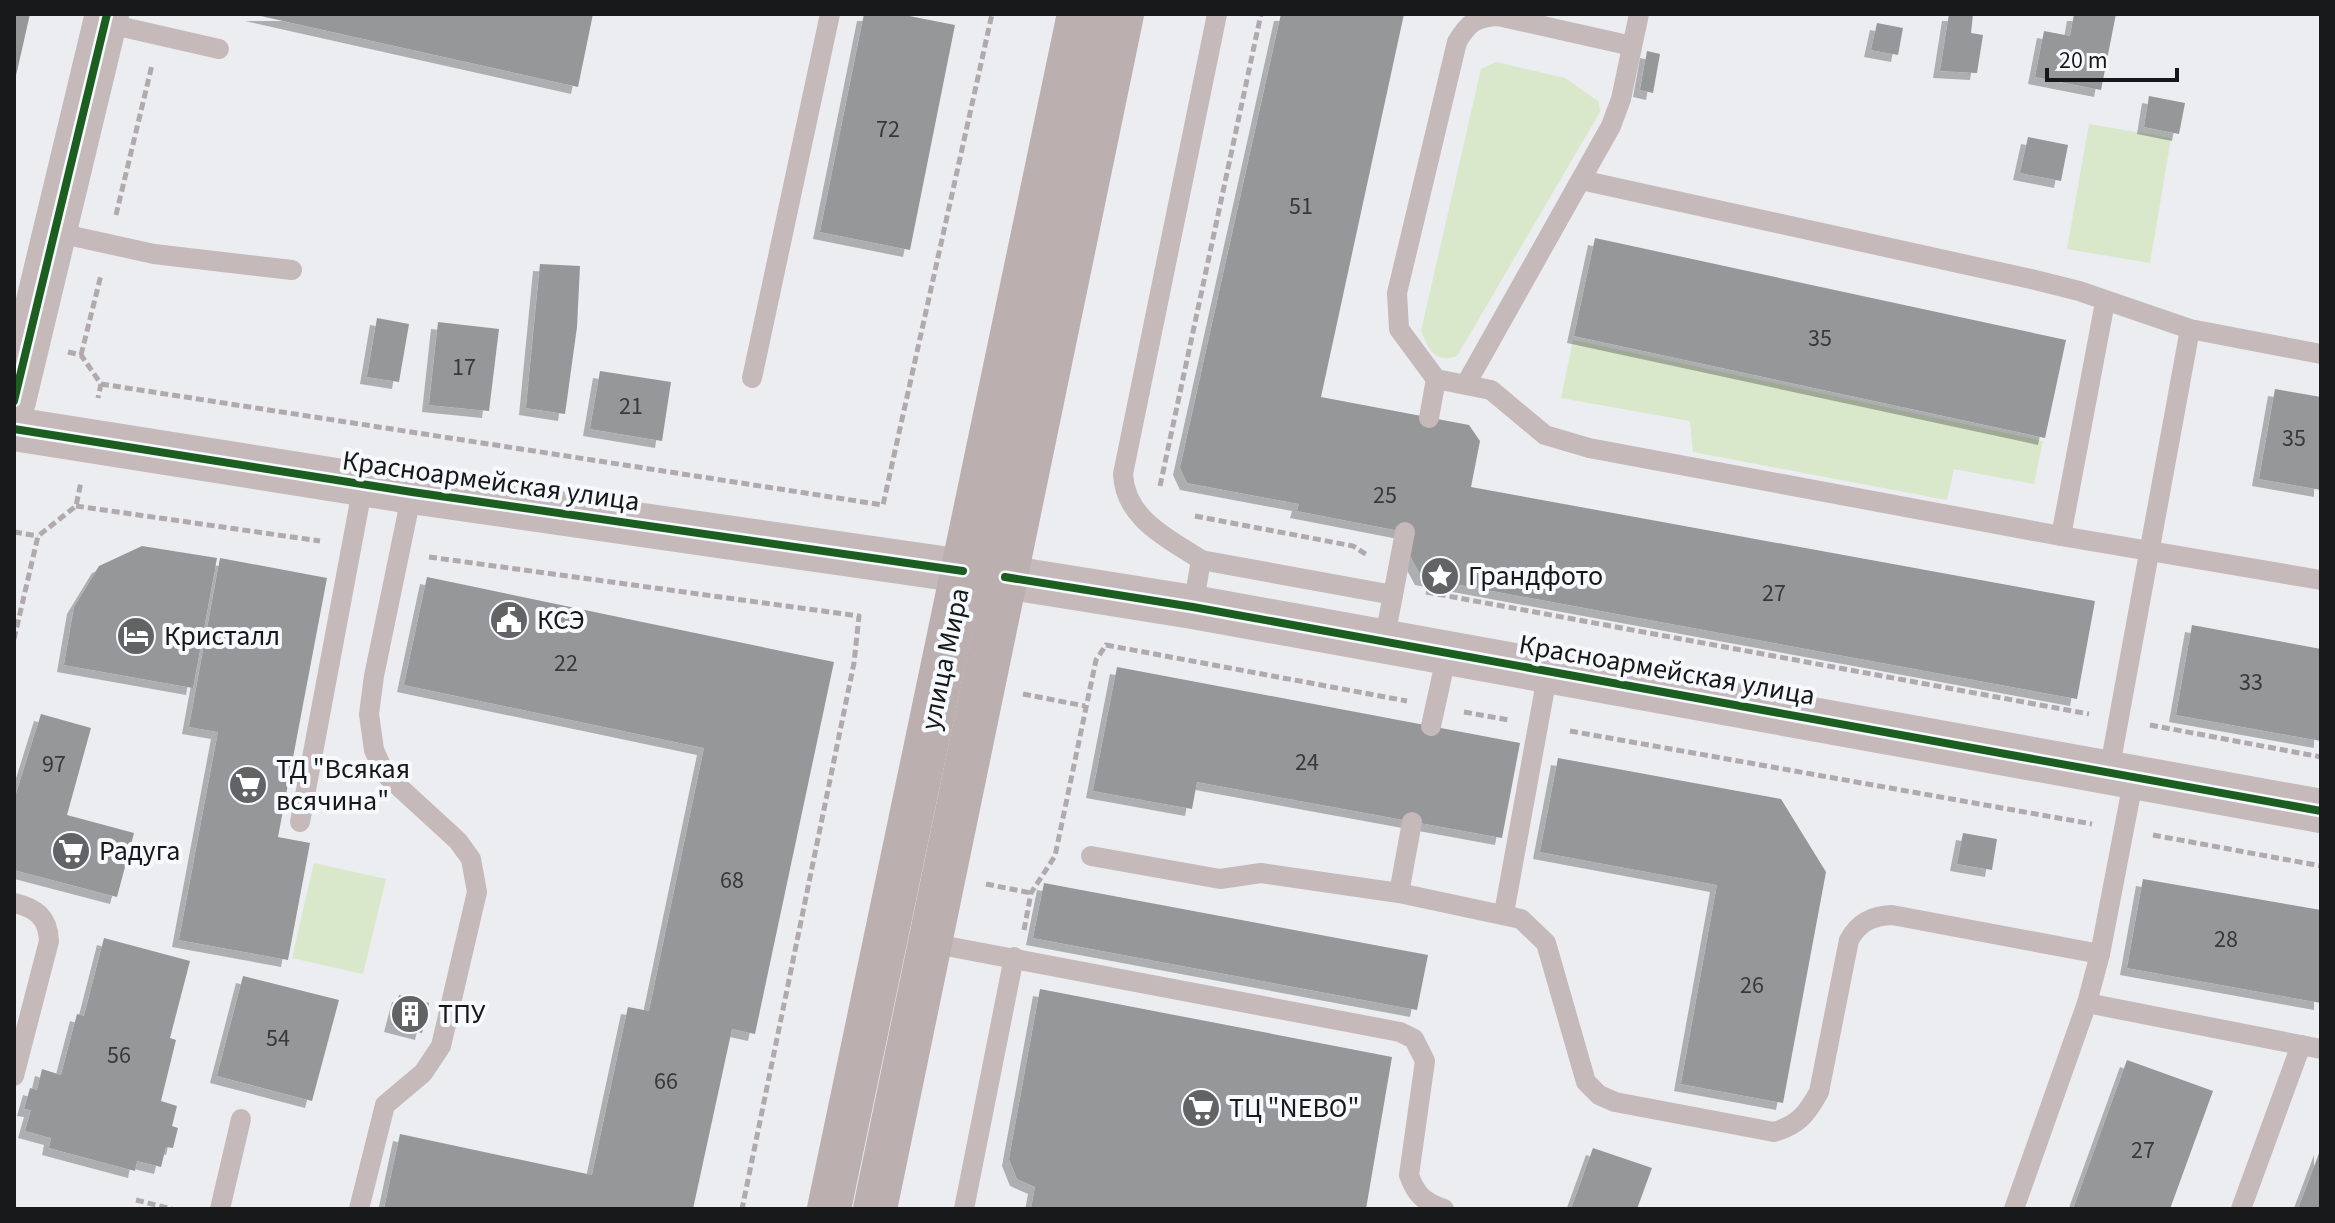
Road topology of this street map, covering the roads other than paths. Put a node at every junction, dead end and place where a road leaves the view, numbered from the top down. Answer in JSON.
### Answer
{"nodes":[{"id":1,"x":830,"y":14,"type":"edge"},
{"id":2,"x":1079,"y":14,"type":"edge"},
{"id":3,"x":1122,"y":14,"type":"edge"},
{"id":4,"x":1217,"y":14,"type":"edge"},
{"id":5,"x":1639,"y":14,"type":"edge"},
{"id":6,"x":106,"y":19,"type":"edge"},
{"id":7,"x":1632,"y":46,"type":"junction"},
{"id":8,"x":219,"y":49,"type":"dead end"},
{"id":9,"x":1581,"y":180,"type":"junction"},
{"id":10,"x":54,"y":232,"type":"junction"},
{"id":11,"x":292,"y":270,"type":"dead end"},
{"id":12,"x":2105,"y":302,"type":"junction"},
{"id":13,"x":2190,"y":329,"type":"junction"},
{"id":14,"x":2321,"y":354,"type":"edge"},
{"id":15,"x":752,"y":378,"type":"dead end"},
{"id":16,"x":1436,"y":379,"type":"junction"},
{"id":17,"x":1466,"y":384,"type":"junction"},
{"id":18,"x":14,"y":401,"type":"edge"},
{"id":19,"x":1429,"y":418,"type":"dead end"},
{"id":20,"x":14,"y":429,"type":"edge"},
{"id":21,"x":363,"y":485,"type":"junction"},
{"id":22,"x":412,"y":492,"type":"junction"},
{"id":23,"x":1405,"y":532,"type":"dead end"},
{"id":24,"x":2061,"y":536,"type":"junction"},
{"id":25,"x":2150,"y":551,"type":"junction"},
{"id":26,"x":1201,"y":560,"type":"junction"},
{"id":27,"x":984,"y":574,"type":"junction"},
{"id":28,"x":2321,"y":580,"type":"edge"},
{"id":29,"x":1393,"y":595,"type":"junction"},
{"id":30,"x":1193,"y":607,"type":"junction"},
{"id":31,"x":1384,"y":641,"type":"junction"},
{"id":32,"x":1447,"y":653,"type":"junction"},
{"id":33,"x":1548,"y":671,"type":"junction"},
{"id":34,"x":1434,"y":716,"type":"road end"},
{"id":35,"x":2121,"y":775,"type":"junction"},
{"id":36,"x":2321,"y":811,"type":"edge"},
{"id":37,"x":300,"y":822,"type":"dead end"},
{"id":38,"x":1412,"y":822,"type":"dead end"},
{"id":39,"x":1091,"y":856,"type":"dead end"},
{"id":40,"x":1399,"y":893,"type":"junction"},
{"id":41,"x":14,"y":903,"type":"edge"},
{"id":42,"x":1504,"y":913,"type":"junction"},
{"id":43,"x":930,"y":943,"type":"junction"},
{"id":44,"x":2100,"y":954,"type":"junction"},
{"id":45,"x":1014,"y":957,"type":"junction"},
{"id":46,"x":2087,"y":1003,"type":"junction"},
{"id":47,"x":2311,"y":1047,"type":"edge"},
{"id":48,"x":14,"y":1076,"type":"edge"},
{"id":49,"x":241,"y":1119,"type":"dead end"},
{"id":50,"x":220,"y":1209,"type":"edge"},
{"id":51,"x":359,"y":1209,"type":"edge"},
{"id":52,"x":829,"y":1209,"type":"edge"},
{"id":53,"x":875,"y":1209,"type":"edge"},
{"id":54,"x":964,"y":1209,"type":"edge"},
{"id":55,"x":1444,"y":1209,"type":"edge"},
{"id":56,"x":2014,"y":1209,"type":"edge"},
{"id":57,"x":2241,"y":1209,"type":"edge"}],
"edges":[{"from":1,"to":15,"type":"lane"},
{"from":2,"to":27,"type":"main road","name":"улица Мира"},
{"from":3,"to":27,"type":"main road","name":"улица Мира"},
{"from":4,"to":26,"type":"lane"},
{"from":5,"to":7,"type":"lane"},
{"from":6,"to":8,"type":"lane"},
{"from":6,"to":10,"type":"street"},
{"from":7,"to":9,"type":"lane"},
{"from":7,"to":16,"type":"lane"},
{"from":9,"to":12,"type":"lane"},
{"from":9,"to":17,"type":"lane"},
{"from":10,"to":11,"type":"lane"},
{"from":10,"to":18,"type":"street"},
{"from":12,"to":13,"type":"lane"},
{"from":12,"to":24,"type":"lane"},
{"from":13,"to":14,"type":"lane"},
{"from":13,"to":25,"type":"lane"},
{"from":16,"to":17,"type":"lane"},
{"from":16,"to":19,"type":"lane"},
{"from":17,"to":24,"type":"lane"},
{"from":20,"to":21,"type":"street","name":"Красноармейская улица"},
{"from":21,"to":22,"type":"street","name":"Красноармейская улица"},
{"from":21,"to":37,"type":"lane"},
{"from":22,"to":27,"type":"street","name":"Красноармейская улица"},
{"from":22,"to":51,"type":"lane"},
{"from":23,"to":29,"type":"lane"},
{"from":24,"to":25,"type":"lane"},
{"from":25,"to":28,"type":"lane"},
{"from":25,"to":35,"type":"lane"},
{"from":26,"to":29,"type":"lane"},
{"from":26,"to":30,"type":"lane"},
{"from":27,"to":30,"type":"street","name":"Красноармейская улица"},
{"from":27,"to":43,"type":"main road","name":"улица Мира"},
{"from":27,"to":52,"type":"main road","name":"улица Мира"},
{"from":29,"to":31,"type":"lane"},
{"from":30,"to":31,"type":"street","name":"Красноармейская улица"},
{"from":31,"to":32,"type":"street","name":"Красноармейская улица"},
{"from":32,"to":33,"type":"street","name":"Красноармейская улица"},
{"from":32,"to":34,"type":"lane"},
{"from":33,"to":35,"type":"street","name":"Красноармейская улица"},
{"from":33,"to":42,"type":"lane"},
{"from":35,"to":36,"type":"street","name":"Красноармейская улица"},
{"from":35,"to":44,"type":"lane"},
{"from":38,"to":40,"type":"lane"},
{"from":39,"to":40,"type":"lane"},
{"from":40,"to":42,"type":"lane"},
{"from":41,"to":48,"type":"lane"},
{"from":42,"to":44,"type":"lane"},
{"from":43,"to":45,"type":"lane"},
{"from":43,"to":53,"type":"main road","name":"улица Мира"},
{"from":44,"to":46,"type":"lane"},
{"from":45,"to":54,"type":"lane"},
{"from":45,"to":55,"type":"lane"},
{"from":46,"to":47,"type":"lane"},
{"from":46,"to":56,"type":"lane"},
{"from":47,"to":57,"type":"lane"},
{"from":49,"to":50,"type":"lane"}]}
